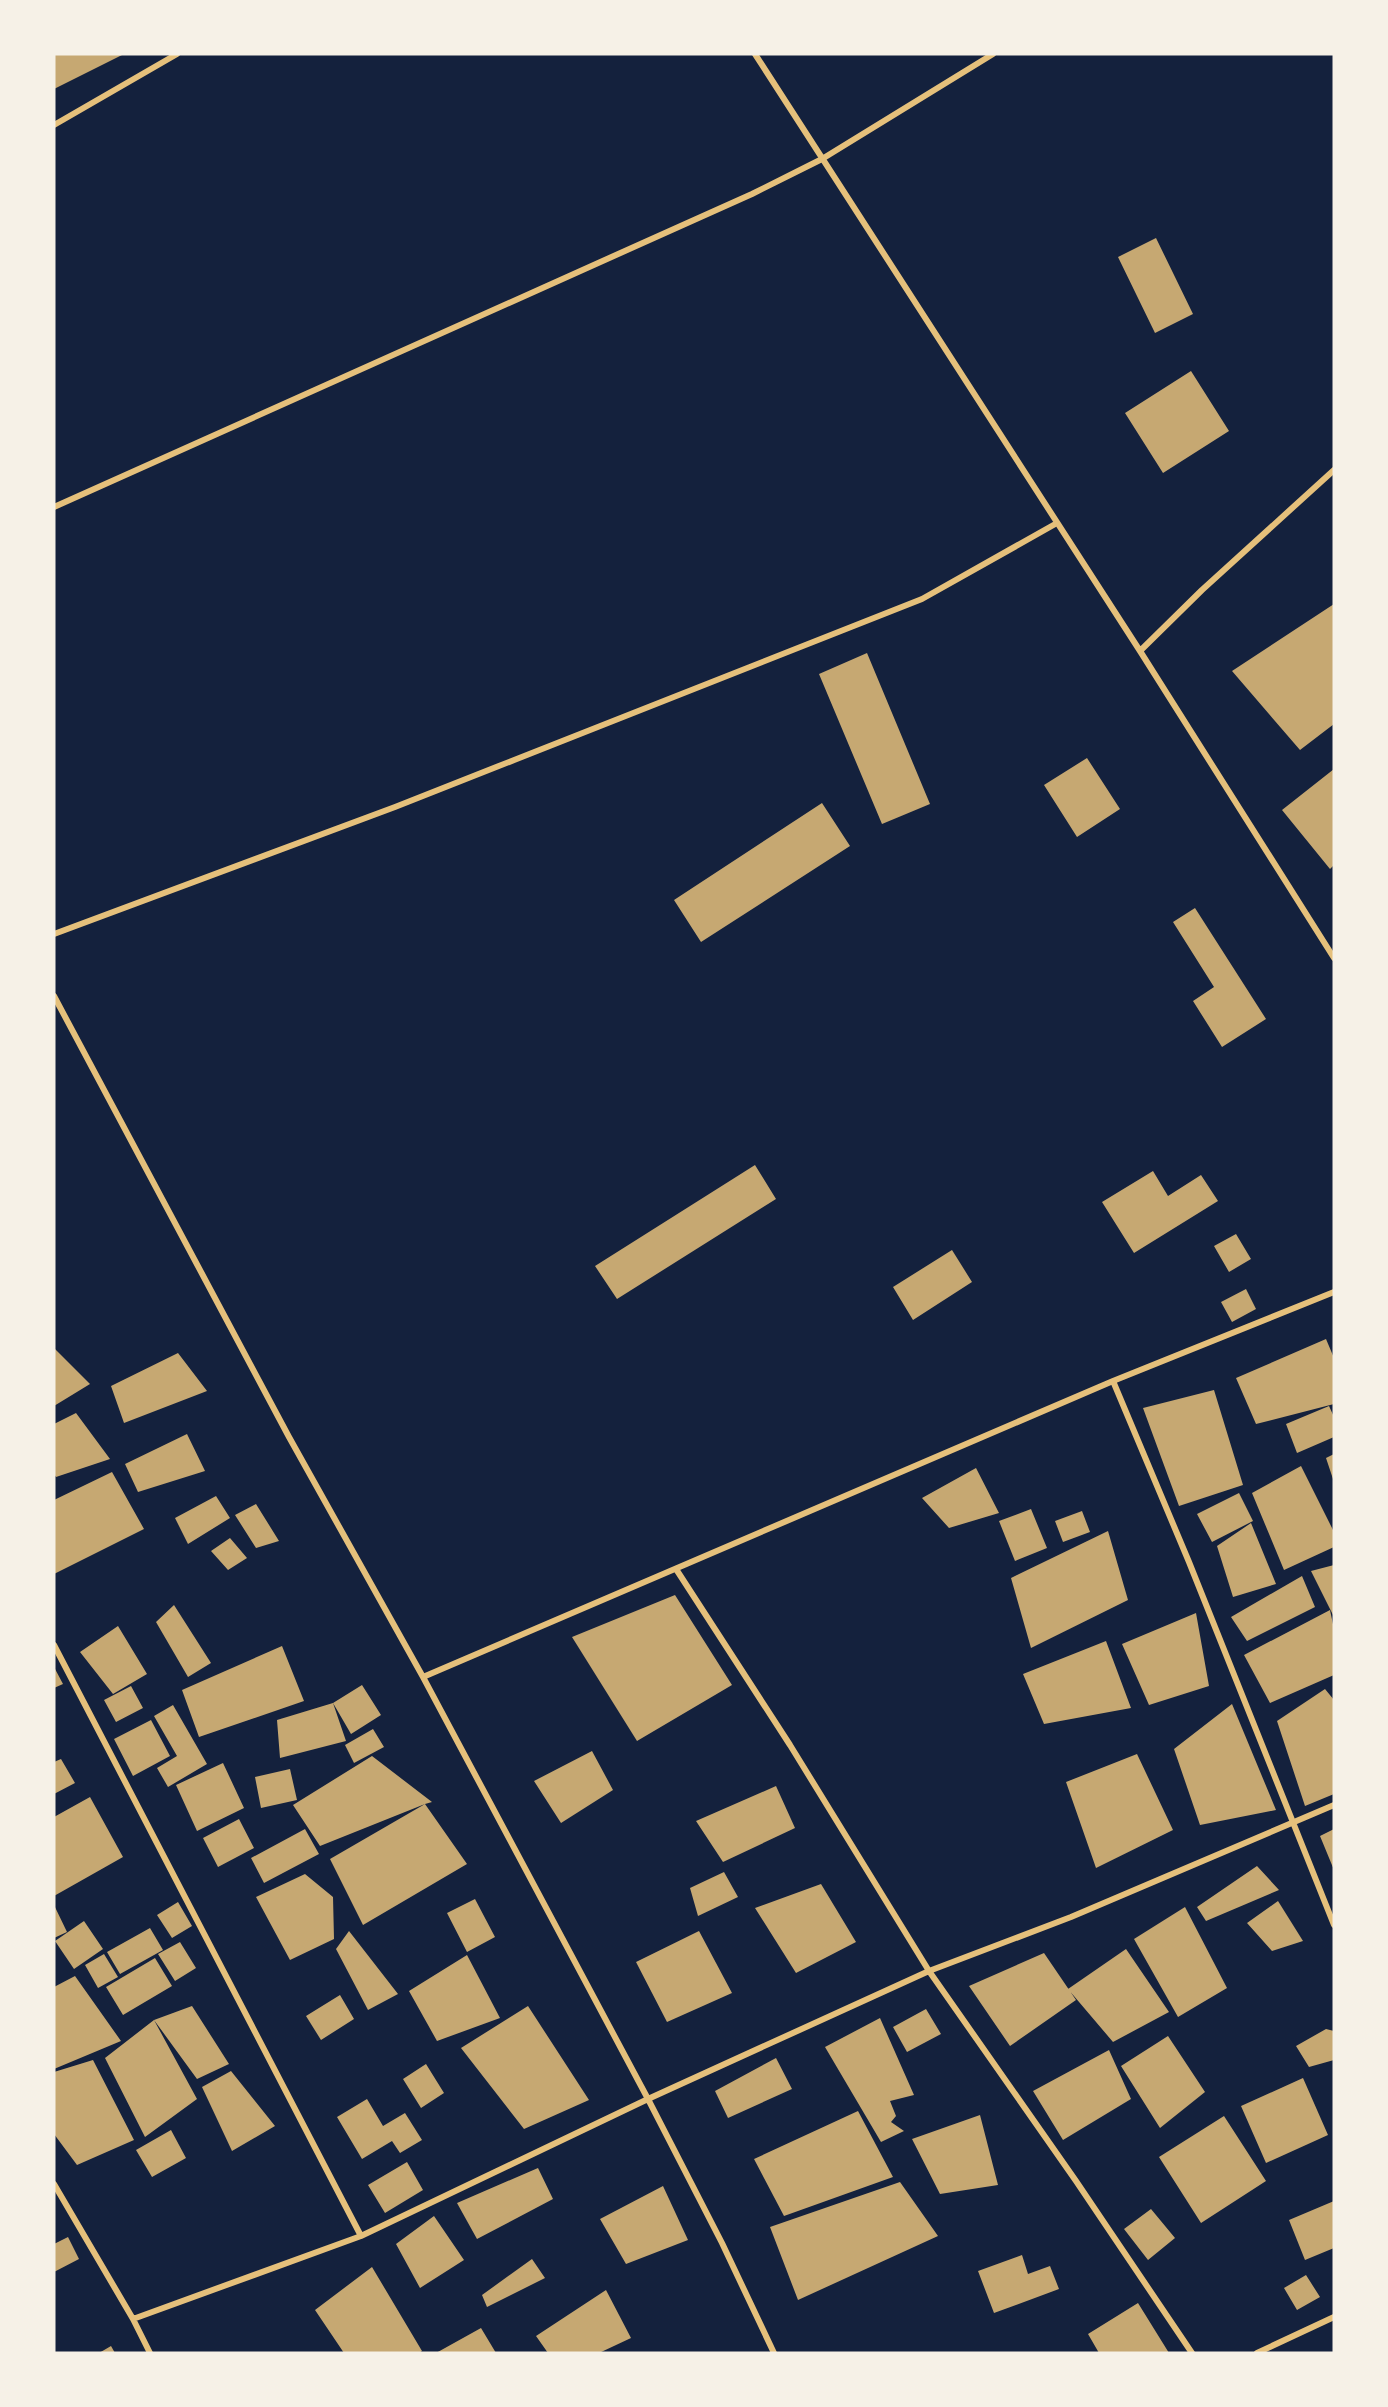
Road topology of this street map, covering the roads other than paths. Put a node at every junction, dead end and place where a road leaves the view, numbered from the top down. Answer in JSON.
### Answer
{"nodes":[{"id":1,"x":177,"y":54,"type":"edge"},
{"id":2,"x":755,"y":54,"type":"edge"},
{"id":3,"x":993,"y":54,"type":"edge"},
{"id":4,"x":54,"y":125,"type":"edge"},
{"id":5,"x":822,"y":159,"type":"junction"},
{"id":6,"x":1334,"y":470,"type":"edge"},
{"id":7,"x":54,"y":507,"type":"edge"},
{"id":8,"x":1057,"y":524,"type":"junction"},
{"id":9,"x":1140,"y":651,"type":"junction"},
{"id":10,"x":54,"y":934,"type":"edge"},
{"id":11,"x":1334,"y":958,"type":"edge"},
{"id":12,"x":54,"y":996,"type":"edge"},
{"id":13,"x":1334,"y":1292,"type":"edge"},
{"id":14,"x":1113,"y":1381,"type":"junction"},
{"id":15,"x":676,"y":1569,"type":"junction"},
{"id":16,"x":54,"y":1645,"type":"edge"},
{"id":17,"x":423,"y":1677,"type":"junction"},
{"id":18,"x":1334,"y":1805,"type":"edge"},
{"id":19,"x":1293,"y":1823,"type":"junction"},
{"id":20,"x":1334,"y":1925,"type":"edge"},
{"id":21,"x":929,"y":1971,"type":"junction"},
{"id":22,"x":648,"y":2099,"type":"junction"},
{"id":23,"x":54,"y":2184,"type":"edge"},
{"id":24,"x":361,"y":2236,"type":"junction"},
{"id":25,"x":1334,"y":2317,"type":"edge"},
{"id":26,"x":132,"y":2319,"type":"junction"},
{"id":27,"x":150,"y":2353,"type":"edge"},
{"id":28,"x":774,"y":2353,"type":"edge"},
{"id":29,"x":1192,"y":2353,"type":"edge"},
{"id":30,"x":1257,"y":2353,"type":"edge"}],
"edges":[{"from":1,"to":4,"type":"street"},
{"from":2,"to":5,"type":"street"},
{"from":3,"to":5,"type":"street"},
{"from":5,"to":7,"type":"street"},
{"from":5,"to":8,"type":"street"},
{"from":6,"to":9,"type":"street"},
{"from":8,"to":9,"type":"street"},
{"from":8,"to":10,"type":"street"},
{"from":9,"to":11,"type":"street"},
{"from":12,"to":17,"type":"street"},
{"from":13,"to":14,"type":"street"},
{"from":14,"to":15,"type":"street"},
{"from":14,"to":19,"type":"street"},
{"from":15,"to":17,"type":"street"},
{"from":15,"to":21,"type":"street"},
{"from":16,"to":24,"type":"street"},
{"from":17,"to":22,"type":"street"},
{"from":18,"to":19,"type":"street"},
{"from":19,"to":20,"type":"street"},
{"from":19,"to":21,"type":"street"},
{"from":21,"to":22,"type":"street"},
{"from":21,"to":29,"type":"street"},
{"from":22,"to":24,"type":"street"},
{"from":22,"to":28,"type":"street"},
{"from":23,"to":26,"type":"street"},
{"from":24,"to":26,"type":"street"},
{"from":25,"to":30,"type":"street"},
{"from":26,"to":27,"type":"street"}]}
